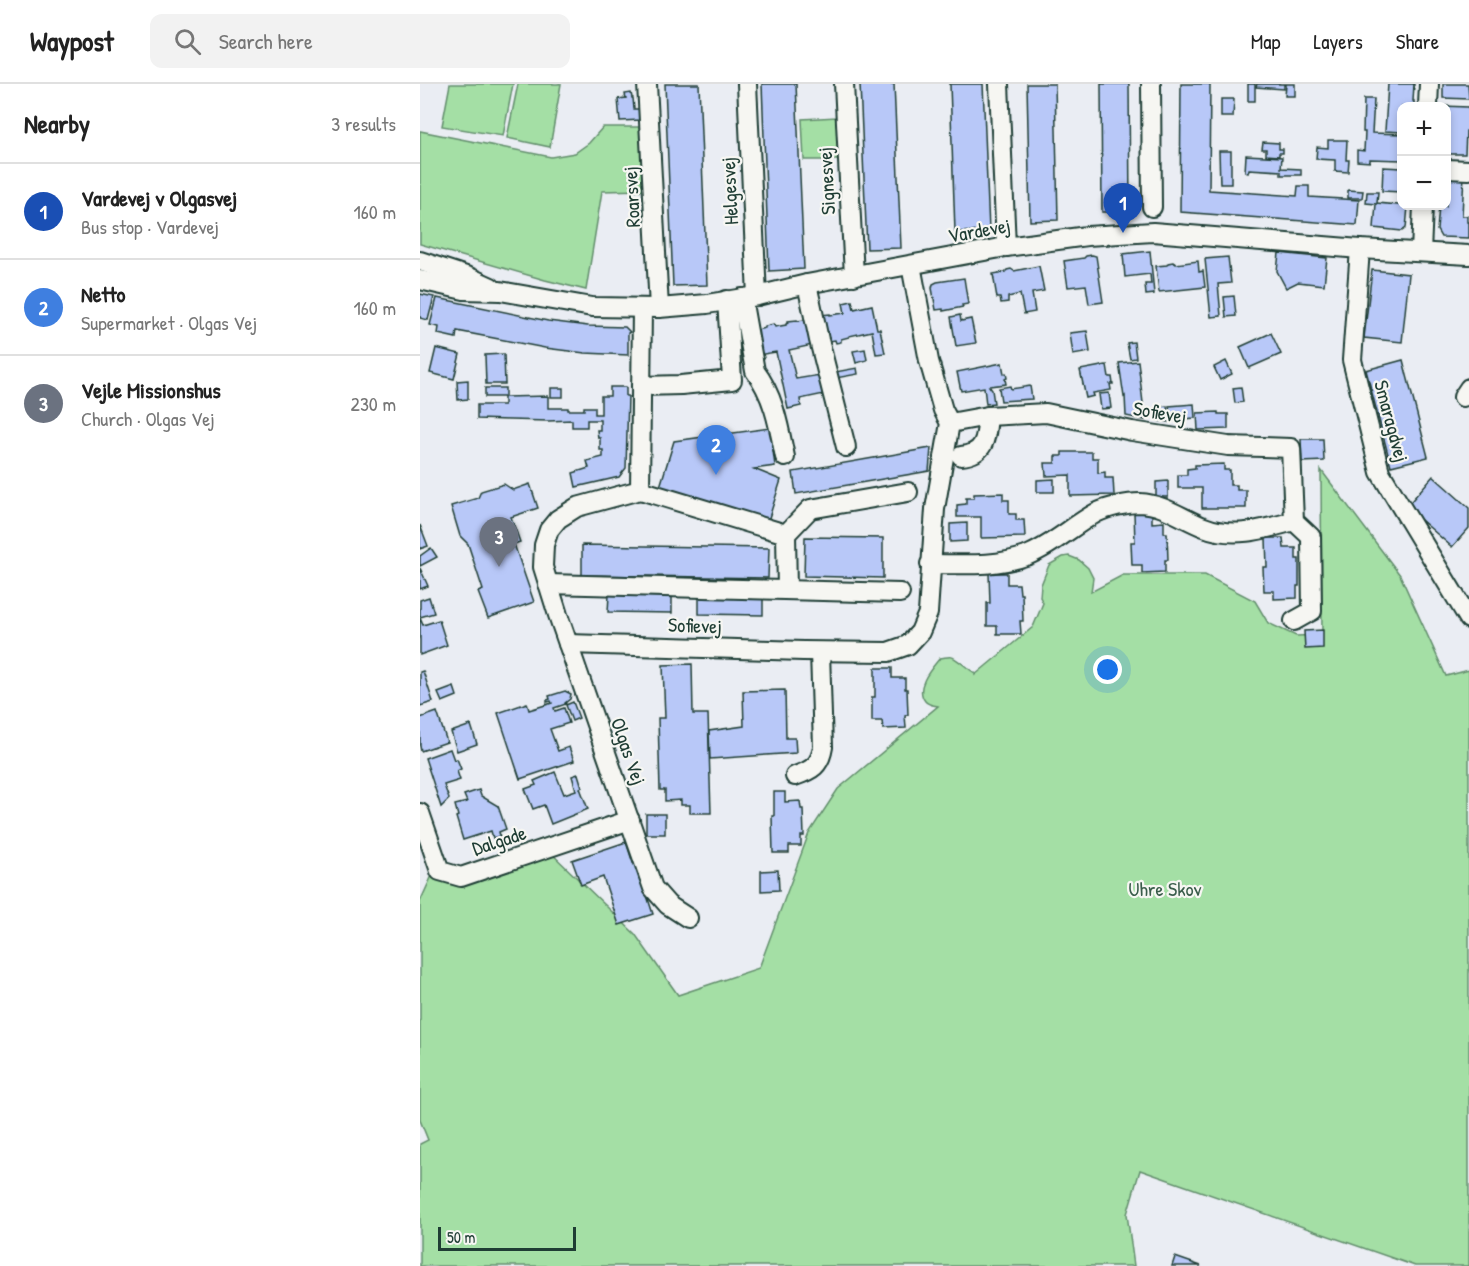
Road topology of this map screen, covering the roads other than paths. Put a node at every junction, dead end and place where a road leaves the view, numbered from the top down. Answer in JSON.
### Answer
{"nodes":[{"id":1,"x":648,"y":84,"type":"edge"},
{"id":2,"x":747,"y":84,"type":"edge"},
{"id":3,"x":844,"y":84,"type":"edge"},
{"id":4,"x":999,"y":84,"type":"edge"},
{"id":5,"x":1151,"y":84,"type":"edge"},
{"id":6,"x":1429,"y":84,"type":"edge"},
{"id":7,"x":1428,"y":102,"type":"edge"},
{"id":8,"x":1451,"y":169,"type":"edge"},
{"id":9,"x":1469,"y":170,"type":"edge"},
{"id":10,"x":1152,"y":207,"type":"dead end"},
{"id":11,"x":1424,"y":210,"type":"edge"},
{"id":12,"x":1006,"y":247,"type":"junction"},
{"id":13,"x":1360,"y":249,"type":"junction"},
{"id":14,"x":1421,"y":252,"type":"junction"},
{"id":15,"x":1469,"y":255,"type":"edge"},
{"id":16,"x":420,"y":261,"type":"edge"},
{"id":17,"x":911,"y":265,"type":"junction"},
{"id":18,"x":854,"y":276,"type":"junction"},
{"id":19,"x":420,"y":280,"type":"edge"},
{"id":20,"x":807,"y":284,"type":"junction"},
{"id":21,"x":500,"y":291,"type":"junction"},
{"id":22,"x":742,"y":298,"type":"junction"},
{"id":23,"x":650,"y":309,"type":"junction"},
{"id":24,"x":641,"y":386,"type":"junction"},
{"id":25,"x":988,"y":416,"type":"junction"},
{"id":26,"x":950,"y":423,"type":"junction"},
{"id":27,"x":846,"y":447,"type":"dead end"},
{"id":28,"x":961,"y":456,"type":"dead end"},
{"id":29,"x":785,"y":457,"type":"dead end"},
{"id":30,"x":640,"y":490,"type":"junction"},
{"id":31,"x":908,"y":492,"type":"dead end"},
{"id":32,"x":1294,"y":521,"type":"junction"},
{"id":33,"x":786,"y":534,"type":"junction"},
{"id":34,"x":930,"y":564,"type":"junction"},
{"id":35,"x":548,"y":584,"type":"junction"},
{"id":36,"x":787,"y":590,"type":"junction"},
{"id":37,"x":900,"y":593,"type":"dead end"},
{"id":38,"x":1469,"y":619,"type":"edge"},
{"id":39,"x":1294,"y":621,"type":"dead end"},
{"id":40,"x":568,"y":644,"type":"junction"},
{"id":41,"x":820,"y":652,"type":"junction"},
{"id":42,"x":795,"y":776,"type":"dead end"},
{"id":43,"x":420,"y":813,"type":"edge"},
{"id":44,"x":630,"y":820,"type":"junction"},
{"id":45,"x":428,"y":858,"type":"edge"},
{"id":46,"x":688,"y":918,"type":"dead end"}],
"edges":[{"from":1,"to":23,"type":"street","name":"Roarsvej"},
{"from":2,"to":22,"type":"street","name":"Helgesvej"},
{"from":3,"to":18,"type":"street","name":"Signesvej"},
{"from":4,"to":12,"type":"street"},
{"from":5,"to":10,"type":"street"},
{"from":6,"to":7,"type":"street"},
{"from":8,"to":9,"type":"street"},
{"from":11,"to":14,"type":"street"},
{"from":12,"to":13,"type":"street","name":"Vardevej"},
{"from":12,"to":17,"type":"street","name":"Vardevej"},
{"from":13,"to":14,"type":"street","name":"Vardevej"},
{"from":13,"to":38,"type":"street","name":"Smaragdvej"},
{"from":14,"to":15,"type":"street","name":"Vardevej"},
{"from":16,"to":21,"type":"street","name":"Vardevej"},
{"from":17,"to":18,"type":"street","name":"Vardevej"},
{"from":17,"to":26,"type":"street"},
{"from":18,"to":20,"type":"street","name":"Vardevej"},
{"from":19,"to":21,"type":"street","name":"Vardevej"},
{"from":20,"to":22,"type":"street","name":"Vardevej"},
{"from":20,"to":27,"type":"street"},
{"from":21,"to":23,"type":"street","name":"Vardevej"},
{"from":22,"to":23,"type":"street","name":"Vardevej"},
{"from":22,"to":24,"type":"street"},
{"from":22,"to":29,"type":"street"},
{"from":23,"to":24,"type":"street"},
{"from":24,"to":30,"type":"street"},
{"from":25,"to":26,"type":"street","name":"Sofievej"},
{"from":25,"to":28,"type":"street"},
{"from":25,"to":32,"type":"street","name":"Sofievej"},
{"from":26,"to":34,"type":"street","name":"Sofievej"},
{"from":30,"to":33,"type":"street"},
{"from":30,"to":35,"type":"street","name":"Olgas Vej"},
{"from":31,"to":33,"type":"street"},
{"from":32,"to":34,"type":"street"},
{"from":32,"to":39,"type":"street"},
{"from":33,"to":36,"type":"street"},
{"from":34,"to":41,"type":"street","name":"Sofievej"},
{"from":35,"to":36,"type":"street"},
{"from":35,"to":40,"type":"street","name":"Olgas Vej"},
{"from":36,"to":37,"type":"street"},
{"from":40,"to":41,"type":"street","name":"Sofievej"},
{"from":40,"to":44,"type":"street","name":"Olgas Vej"},
{"from":41,"to":42,"type":"street"},
{"from":43,"to":45,"type":"street","name":"Dalgade"},
{"from":44,"to":45,"type":"street","name":"Dalgade"},
{"from":44,"to":46,"type":"street","name":"Olgas Vej"}]}
